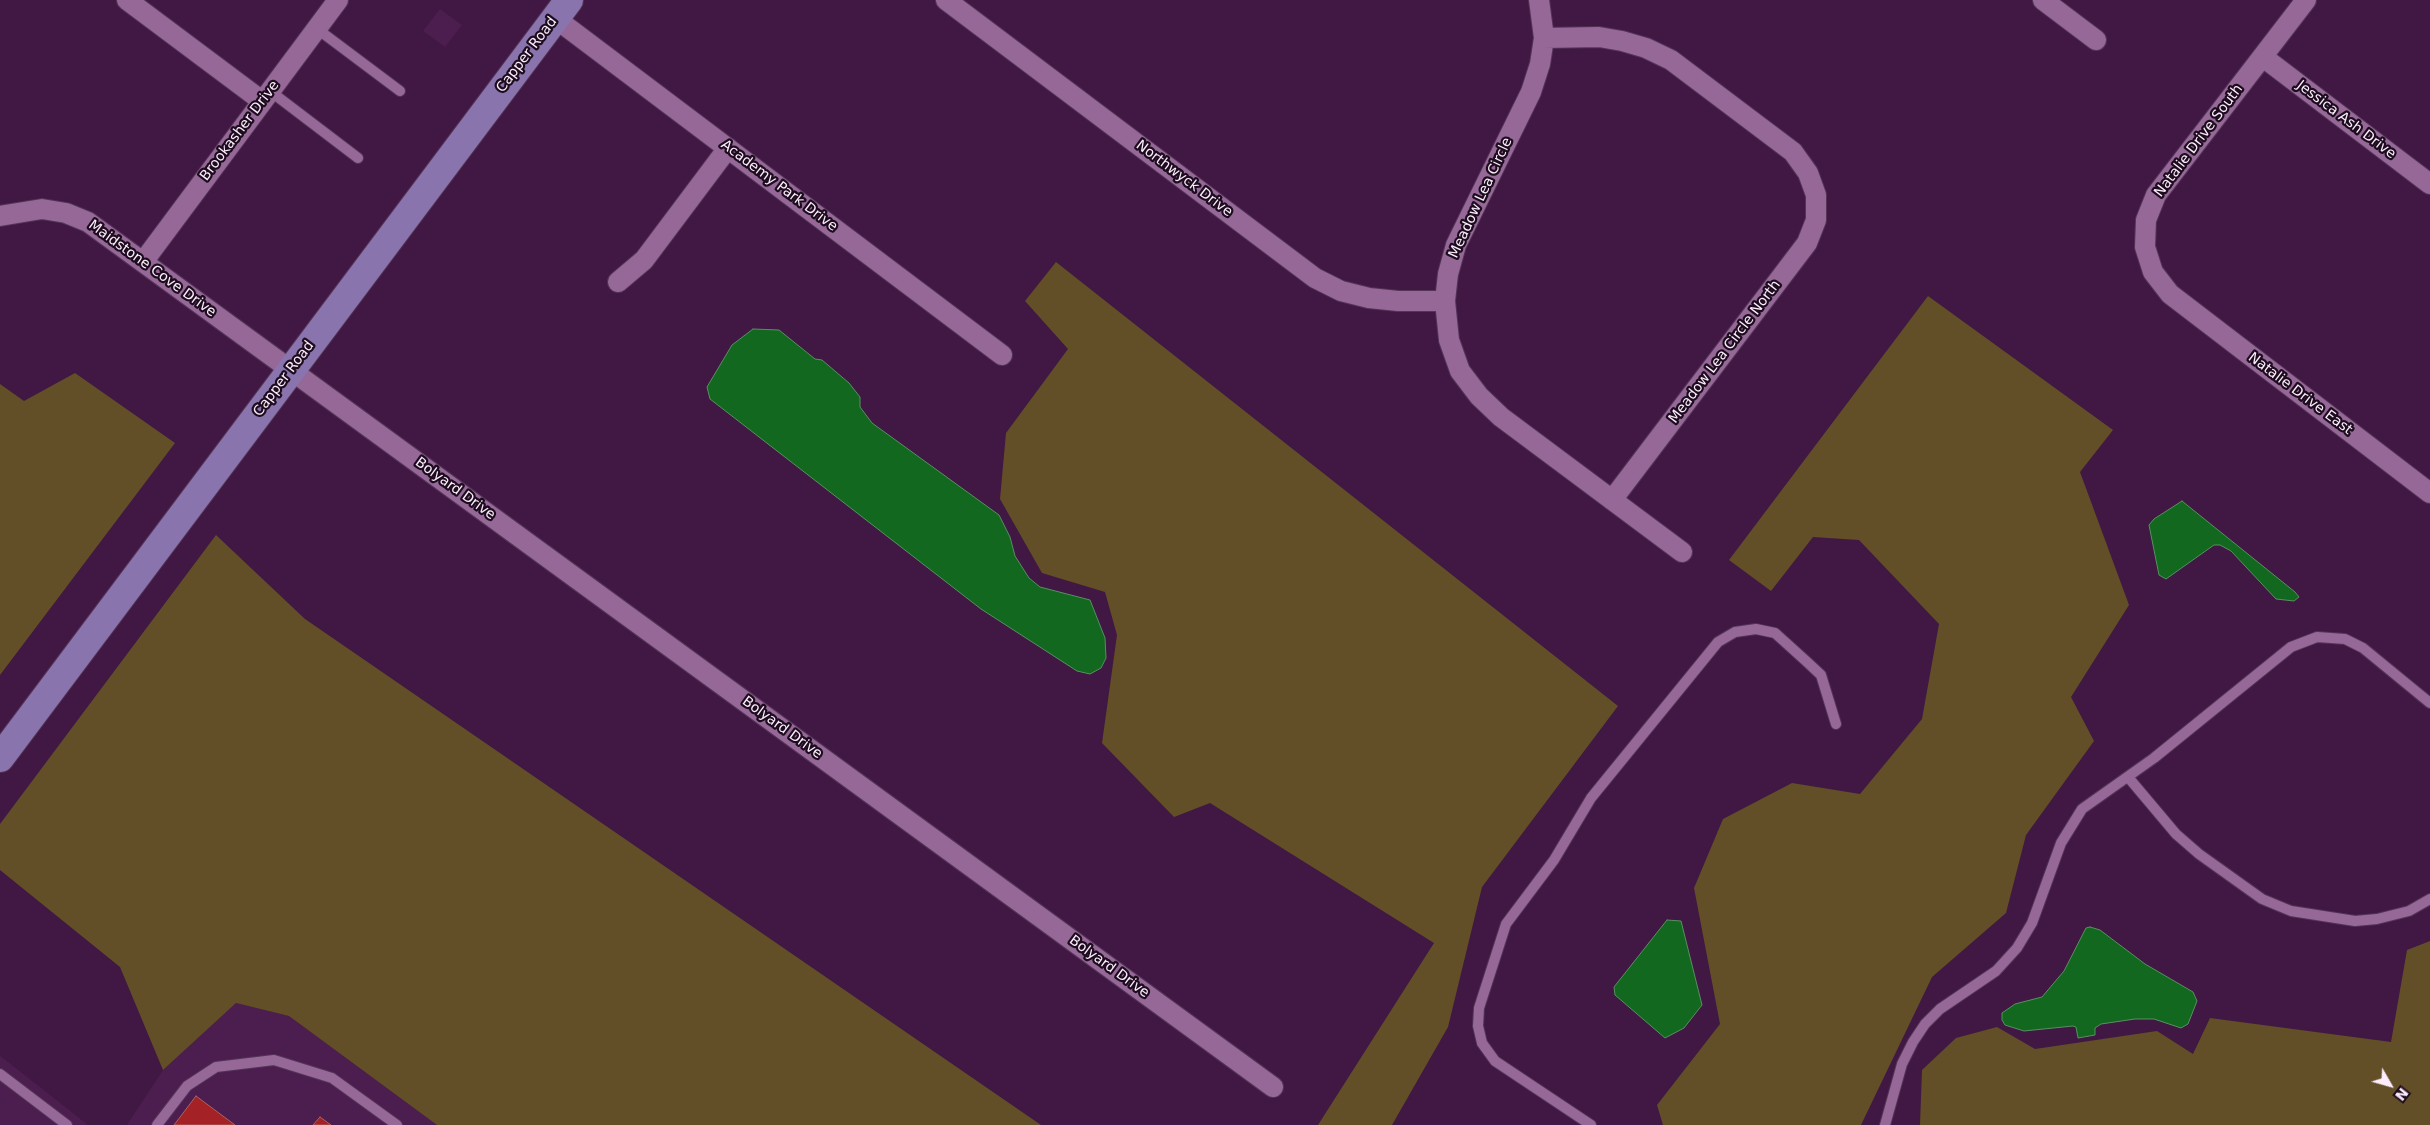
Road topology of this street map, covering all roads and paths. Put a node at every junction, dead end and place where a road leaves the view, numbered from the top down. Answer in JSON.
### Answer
{"nodes":[{"id":1,"x":127,"y":0,"type":"edge"},
{"id":2,"x":338,"y":0,"type":"edge"},
{"id":3,"x":946,"y":0,"type":"edge"},
{"id":4,"x":1539,"y":0,"type":"edge"},
{"id":5,"x":2043,"y":0,"type":"edge"},
{"id":6,"x":2306,"y":0,"type":"edge"},
{"id":7,"x":562,"y":9,"type":"edge"},
{"id":8,"x":316,"y":28,"type":"junction"},
{"id":9,"x":1544,"y":38,"type":"junction"},
{"id":10,"x":2096,"y":40,"type":"dead end"},
{"id":11,"x":2263,"y":57,"type":"junction"},
{"id":12,"x":400,"y":91,"type":"dead end"},
{"id":13,"x":266,"y":96,"type":"junction"},
{"id":14,"x":728,"y":148,"type":"junction"},
{"id":15,"x":358,"y":158,"type":"dead end"},
{"id":16,"x":2430,"y":184,"type":"edge"},
{"id":17,"x":0,"y":216,"type":"edge"},
{"id":18,"x":143,"y":262,"type":"junction"},
{"id":19,"x":618,"y":282,"type":"dead end"},
{"id":20,"x":2170,"y":294,"type":"joint"},
{"id":21,"x":1445,"y":301,"type":"junction"},
{"id":22,"x":1002,"y":355,"type":"dead end"},
{"id":23,"x":291,"y":369,"type":"junction"},
{"id":24,"x":2430,"y":493,"type":"edge"},
{"id":25,"x":1612,"y":500,"type":"junction"},
{"id":26,"x":1682,"y":552,"type":"dead end"},
{"id":27,"x":2430,"y":703,"type":"edge"},
{"id":28,"x":1836,"y":724,"type":"dead end"},
{"id":29,"x":0,"y":758,"type":"edge"},
{"id":30,"x":2128,"y":777,"type":"junction"},
{"id":31,"x":2430,"y":899,"type":"edge"},
{"id":32,"x":0,"y":1074,"type":"edge"},
{"id":33,"x":1273,"y":1087,"type":"dead end"},
{"id":34,"x":67,"y":1125,"type":"edge"},
{"id":35,"x":157,"y":1125,"type":"edge"},
{"id":36,"x":397,"y":1125,"type":"edge"},
{"id":37,"x":1592,"y":1125,"type":"edge"},
{"id":38,"x":1885,"y":1125,"type":"edge"}],
"edges":[{"from":1,"to":13,"type":"street"},
{"from":2,"to":8,"type":"street","name":"Brookasher Drive"},
{"from":3,"to":21,"type":"street","name":"Northwyck Drive"},
{"from":4,"to":9,"type":"street","name":"Meadow Lea Circle"},
{"from":5,"to":10,"type":"street"},
{"from":6,"to":11,"type":"street","name":"Natalie Drive South"},
{"from":7,"to":14,"type":"street","name":"Academy Park Drive"},
{"from":7,"to":23,"type":"street","name":"Capper Road"},
{"from":8,"to":12,"type":"lane"},
{"from":8,"to":13,"type":"street","name":"Brookasher Drive"},
{"from":9,"to":21,"type":"street","name":"Meadow Lea Circle"},
{"from":9,"to":25,"type":"street","name":"Meadow Lea Circle North"},
{"from":11,"to":16,"type":"street","name":"Jessica Ash Drive"},
{"from":11,"to":20,"type":"street","name":"Natalie Drive South"},
{"from":13,"to":15,"type":"lane"},
{"from":13,"to":18,"type":"street","name":"Brookasher Drive"},
{"from":14,"to":19,"type":"street"},
{"from":14,"to":22,"type":"street","name":"Academy Park Drive"},
{"from":17,"to":18,"type":"street","name":"Maidstone Cove Drive"},
{"from":18,"to":23,"type":"street","name":"Maidstone Cove Drive"},
{"from":20,"to":24,"type":"street","name":"Natalie Drive East"},
{"from":21,"to":25,"type":"street","name":"Meadow Lea Circle"},
{"from":23,"to":29,"type":"street","name":"Capper Road"},
{"from":23,"to":33,"type":"street","name":"Bolyard Drive"},
{"from":25,"to":26,"type":"street"},
{"from":27,"to":30,"type":"lane"},
{"from":28,"to":37,"type":"lane"},
{"from":30,"to":31,"type":"lane"},
{"from":30,"to":38,"type":"lane"},
{"from":32,"to":34,"type":"lane"},
{"from":35,"to":36,"type":"lane"}]}
